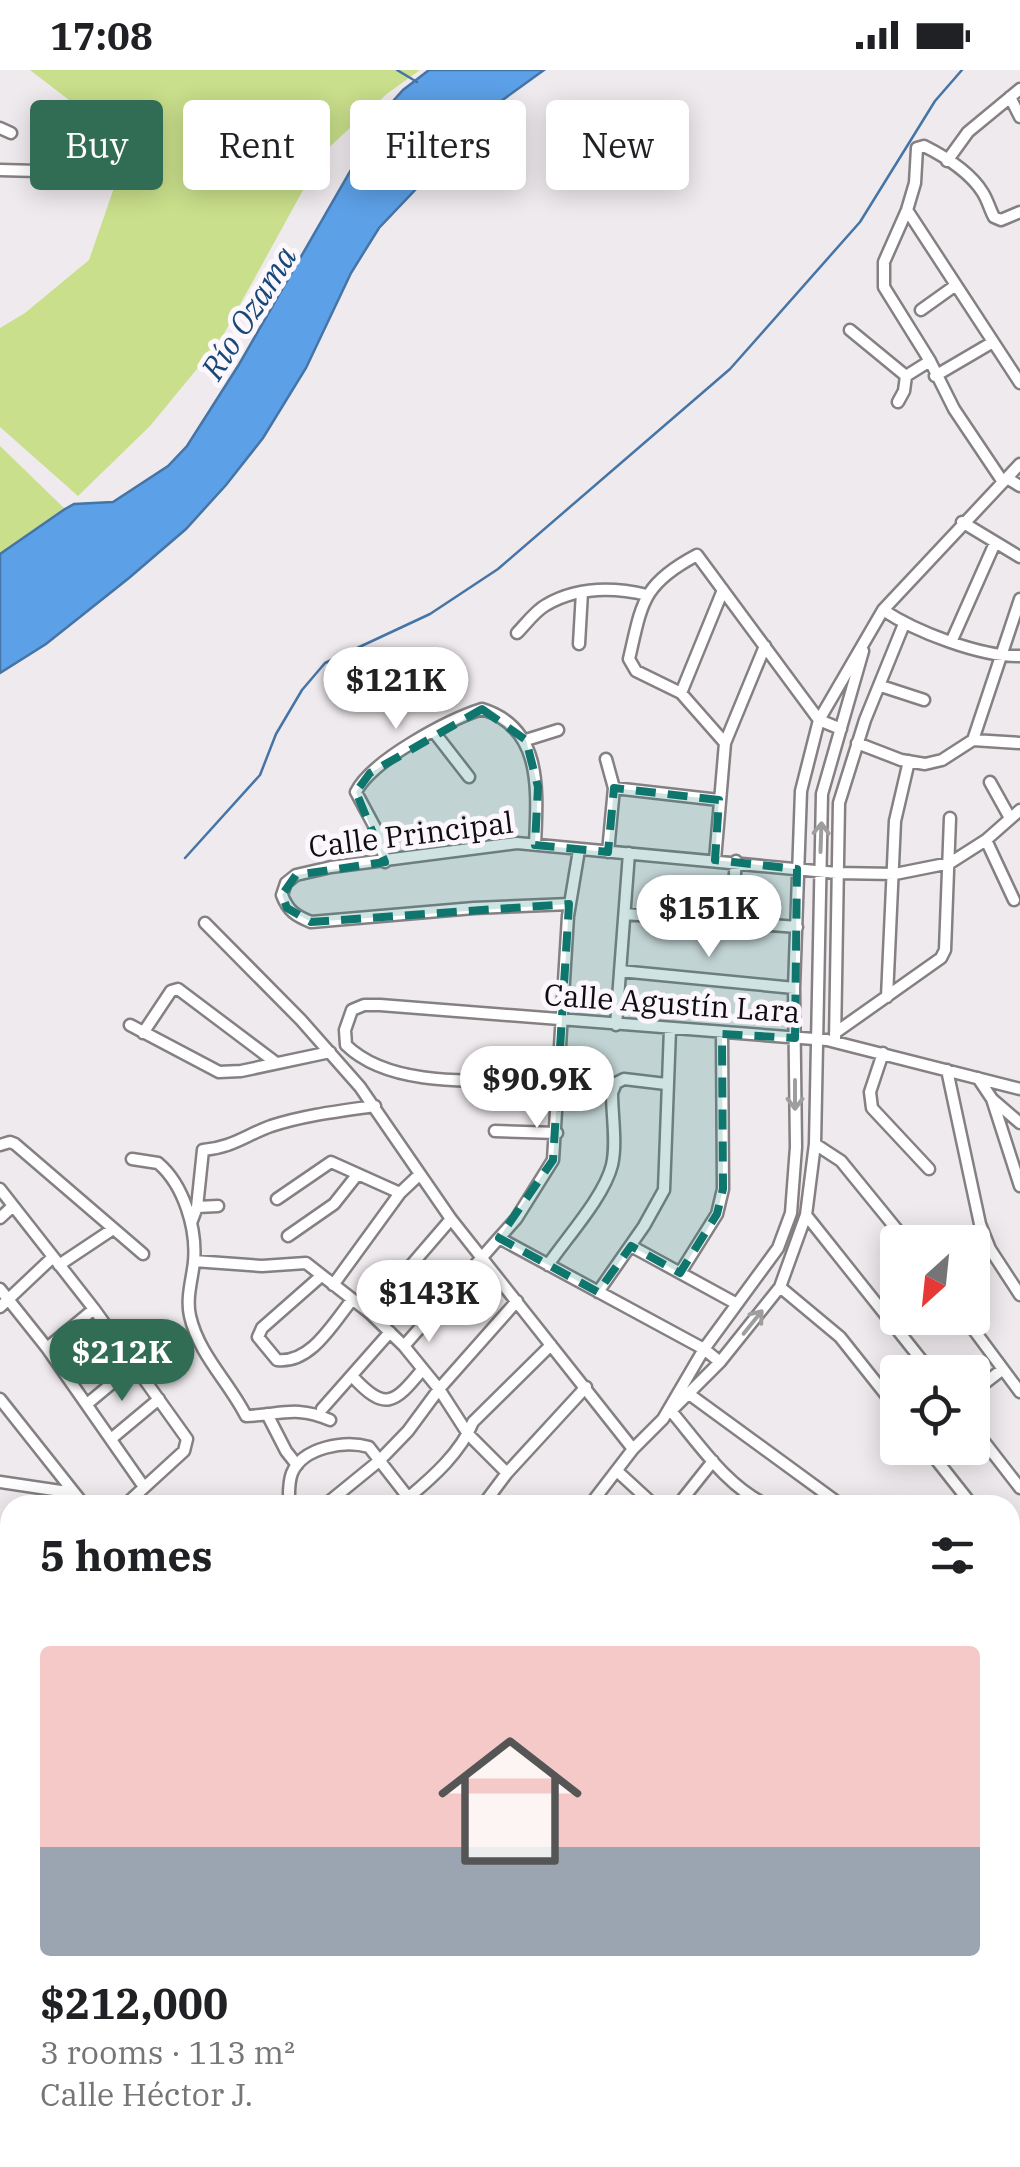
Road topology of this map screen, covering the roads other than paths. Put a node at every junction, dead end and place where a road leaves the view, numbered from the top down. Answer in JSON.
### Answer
{"nodes":[{"id":1,"x":1020,"y":89,"type":"edge"},
{"id":2,"x":1010,"y":98,"type":"junction"},
{"id":3,"x":1020,"y":117,"type":"edge"},
{"id":4,"x":947,"y":161,"type":"junction"},
{"id":5,"x":0,"y":170,"type":"edge"},
{"id":6,"x":30,"y":171,"type":"edge"},
{"id":7,"x":907,"y":210,"type":"junction"},
{"id":8,"x":1018,"y":216,"type":"edge"},
{"id":9,"x":956,"y":285,"type":"junction"},
{"id":10,"x":921,"y":310,"type":"dead end"},
{"id":11,"x":850,"y":330,"type":"dead end"},
{"id":12,"x":992,"y":342,"type":"junction"},
{"id":13,"x":930,"y":361,"type":"junction"},
{"id":14,"x":906,"y":376,"type":"junction"},
{"id":15,"x":935,"y":376,"type":"junction"},
{"id":16,"x":1020,"y":384,"type":"edge"},
{"id":17,"x":898,"y":402,"type":"dead end"},
{"id":18,"x":1020,"y":464,"type":"edge"},
{"id":19,"x":1005,"y":480,"type":"junction"},
{"id":20,"x":1020,"y":486,"type":"edge"},
{"id":21,"x":962,"y":522,"type":"junction"},
{"id":22,"x":995,"y":543,"type":"junction"},
{"id":23,"x":1020,"y":556,"type":"edge"},
{"id":24,"x":722,"y":590,"type":"junction"},
{"id":25,"x":582,"y":592,"type":"junction"},
{"id":26,"x":647,"y":595,"type":"junction"},
{"id":27,"x":1020,"y":599,"type":"edge"},
{"id":28,"x":883,"y":610,"type":"junction"},
{"id":29,"x":904,"y":624,"type":"junction"},
{"id":30,"x":517,"y":633,"type":"dead end"},
{"id":31,"x":866,"y":640,"type":"junction"},
{"id":32,"x":952,"y":640,"type":"junction"},
{"id":33,"x":579,"y":644,"type":"dead end"},
{"id":34,"x":764,"y":646,"type":"junction"},
{"id":35,"x":1001,"y":656,"type":"junction"},
{"id":36,"x":1020,"y":656,"type":"edge"},
{"id":37,"x":880,"y":686,"type":"junction"},
{"id":38,"x":680,"y":693,"type":"junction"},
{"id":39,"x":924,"y":700,"type":"dead end"},
{"id":40,"x":819,"y":720,"type":"junction"},
{"id":41,"x":841,"y":729,"type":"junction"},
{"id":42,"x":558,"y":730,"type":"dead end"},
{"id":43,"x":434,"y":732,"type":"junction"},
{"id":44,"x":526,"y":740,"type":"junction"},
{"id":45,"x":973,"y":740,"type":"junction"},
{"id":46,"x":725,"y":742,"type":"junction"},
{"id":47,"x":857,"y":743,"type":"junction"},
{"id":48,"x":1020,"y":743,"type":"edge"},
{"id":49,"x":606,"y":759,"type":"dead end"},
{"id":50,"x":909,"y":761,"type":"junction"},
{"id":51,"x":469,"y":777,"type":"dead end"},
{"id":52,"x":990,"y":782,"type":"dead end"},
{"id":53,"x":614,"y":788,"type":"junction"},
{"id":54,"x":720,"y":800,"type":"junction"},
{"id":55,"x":1015,"y":814,"type":"edge"},
{"id":56,"x":950,"y":818,"type":"dead end"},
{"id":57,"x":986,"y":840,"type":"junction"},
{"id":58,"x":536,"y":845,"type":"junction"},
{"id":59,"x":578,"y":850,"type":"junction"},
{"id":60,"x":608,"y":852,"type":"junction"},
{"id":61,"x":629,"y":854,"type":"junction"},
{"id":62,"x":715,"y":860,"type":"junction"},
{"id":63,"x":736,"y":861,"type":"junction"},
{"id":64,"x":385,"y":862,"type":"junction"},
{"id":65,"x":950,"y":863,"type":"junction"},
{"id":66,"x":798,"y":869,"type":"junction"},
{"id":67,"x":820,"y":871,"type":"junction"},
{"id":68,"x":837,"y":873,"type":"junction"},
{"id":69,"x":895,"y":874,"type":"junction"},
{"id":70,"x":1014,"y":900,"type":"dead end"},
{"id":71,"x":570,"y":904,"type":"junction"},
{"id":72,"x":624,"y":914,"type":"junction"},
{"id":73,"x":731,"y":922,"type":"junction"},
{"id":74,"x":205,"y":923,"type":"dead end"},
{"id":75,"x":797,"y":927,"type":"junction"},
{"id":76,"x":620,"y":971,"type":"junction"},
{"id":77,"x":794,"y":988,"type":"junction"},
{"id":78,"x":887,"y":997,"type":"junction"},
{"id":79,"x":562,"y":1020,"type":"junction"},
{"id":80,"x":130,"y":1025,"type":"dead end"},
{"id":81,"x":616,"y":1025,"type":"junction"},
{"id":82,"x":670,"y":1029,"type":"junction"},
{"id":83,"x":143,"y":1033,"type":"junction"},
{"id":84,"x":722,"y":1034,"type":"junction"},
{"id":85,"x":835,"y":1037,"type":"junction"},
{"id":86,"x":795,"y":1038,"type":"junction"},
{"id":87,"x":816,"y":1040,"type":"junction"},
{"id":88,"x":346,"y":1044,"type":"junction"},
{"id":89,"x":329,"y":1052,"type":"junction"},
{"id":90,"x":883,"y":1053,"type":"junction"},
{"id":91,"x":274,"y":1062,"type":"junction"},
{"id":92,"x":947,"y":1070,"type":"junction"},
{"id":93,"x":978,"y":1078,"type":"junction"},
{"id":94,"x":560,"y":1080,"type":"junction"},
{"id":95,"x":666,"y":1084,"type":"junction"},
{"id":96,"x":1020,"y":1090,"type":"edge"},
{"id":97,"x":992,"y":1099,"type":"junction"},
{"id":98,"x":375,"y":1106,"type":"junction"},
{"id":99,"x":1020,"y":1123,"type":"edge"},
{"id":100,"x":495,"y":1131,"type":"dead end"},
{"id":101,"x":557,"y":1133,"type":"junction"},
{"id":102,"x":3,"y":1144,"type":"edge"},
{"id":103,"x":814,"y":1144,"type":"junction"},
{"id":104,"x":132,"y":1159,"type":"dead end"},
{"id":105,"x":929,"y":1169,"type":"dead end"},
{"id":106,"x":357,"y":1175,"type":"junction"},
{"id":107,"x":418,"y":1175,"type":"junction"},
{"id":108,"x":1020,"y":1186,"type":"edge"},
{"id":109,"x":0,"y":1188,"type":"edge"},
{"id":110,"x":400,"y":1193,"type":"junction"},
{"id":111,"x":278,"y":1199,"type":"dead end"},
{"id":112,"x":13,"y":1206,"type":"junction"},
{"id":113,"x":218,"y":1206,"type":"dead end"},
{"id":114,"x":197,"y":1207,"type":"junction"},
{"id":115,"x":806,"y":1215,"type":"junction"},
{"id":116,"x":0,"y":1218,"type":"edge"},
{"id":117,"x":451,"y":1218,"type":"junction"},
{"id":118,"x":190,"y":1223,"type":"junction"},
{"id":119,"x":893,"y":1225,"type":"edge"},
{"id":120,"x":113,"y":1228,"type":"junction"},
{"id":121,"x":288,"y":1236,"type":"dead end"},
{"id":122,"x":499,"y":1238,"type":"junction"},
{"id":123,"x":630,"y":1246,"type":"junction"},
{"id":124,"x":143,"y":1254,"type":"dead end"},
{"id":125,"x":482,"y":1256,"type":"junction"},
{"id":126,"x":56,"y":1261,"type":"junction"},
{"id":127,"x":194,"y":1261,"type":"junction"},
{"id":128,"x":548,"y":1264,"type":"junction"},
{"id":129,"x":680,"y":1273,"type":"junction"},
{"id":130,"x":320,"y":1277,"type":"junction"},
{"id":131,"x":333,"y":1285,"type":"junction"},
{"id":132,"x":780,"y":1288,"type":"junction"},
{"id":133,"x":0,"y":1290,"type":"edge"},
{"id":134,"x":598,"y":1292,"type":"junction"},
{"id":135,"x":1020,"y":1296,"type":"edge"},
{"id":136,"x":352,"y":1300,"type":"junction"},
{"id":137,"x":517,"y":1301,"type":"junction"},
{"id":138,"x":4,"y":1303,"type":"edge"},
{"id":139,"x":738,"y":1304,"type":"junction"},
{"id":140,"x":94,"y":1309,"type":"junction"},
{"id":141,"x":370,"y":1313,"type":"junction"},
{"id":142,"x":390,"y":1332,"type":"junction"},
{"id":143,"x":978,"y":1335,"type":"edge"},
{"id":144,"x":551,"y":1345,"type":"junction"},
{"id":145,"x":404,"y":1346,"type":"junction"},
{"id":146,"x":46,"y":1348,"type":"junction"},
{"id":147,"x":704,"y":1349,"type":"junction"},
{"id":148,"x":917,"y":1355,"type":"edge"},
{"id":149,"x":720,"y":1362,"type":"junction"},
{"id":150,"x":134,"y":1364,"type":"junction"},
{"id":151,"x":1003,"y":1369,"type":"junction"},
{"id":152,"x":422,"y":1370,"type":"junction"},
{"id":153,"x":352,"y":1376,"type":"junction"},
{"id":154,"x":990,"y":1379,"type":"edge"},
{"id":155,"x":880,"y":1387,"type":"edge"},
{"id":156,"x":586,"y":1388,"type":"junction"},
{"id":157,"x":439,"y":1389,"type":"junction"},
{"id":158,"x":1020,"y":1392,"type":"edge"},
{"id":159,"x":689,"y":1394,"type":"junction"},
{"id":160,"x":0,"y":1399,"type":"edge"},
{"id":161,"x":159,"y":1399,"type":"junction"},
{"id":162,"x":87,"y":1404,"type":"junction"},
{"id":163,"x":322,"y":1409,"type":"dead end"},
{"id":164,"x":267,"y":1414,"type":"junction"},
{"id":165,"x":667,"y":1415,"type":"junction"},
{"id":166,"x":330,"y":1420,"type":"dead end"},
{"id":167,"x":468,"y":1434,"type":"junction"},
{"id":168,"x":111,"y":1439,"type":"junction"},
{"id":169,"x":633,"y":1449,"type":"junction"},
{"id":170,"x":990,"y":1449,"type":"edge"},
{"id":171,"x":379,"y":1461,"type":"junction"},
{"id":172,"x":713,"y":1461,"type":"junction"},
{"id":173,"x":297,"y":1465,"type":"junction"},
{"id":174,"x":940,"y":1465,"type":"edge"},
{"id":175,"x":616,"y":1470,"type":"junction"},
{"id":176,"x":507,"y":1472,"type":"junction"},
{"id":177,"x":0,"y":1482,"type":"edge"},
{"id":178,"x":144,"y":1487,"type":"junction"},
{"id":179,"x":1020,"y":1488,"type":"edge"},
{"id":180,"x":75,"y":1494,"type":"joint"},
{"id":181,"x":136,"y":1495,"type":"edge"},
{"id":182,"x":289,"y":1495,"type":"edge"},
{"id":183,"x":337,"y":1495,"type":"edge"},
{"id":184,"x":407,"y":1495,"type":"edge"},
{"id":185,"x":417,"y":1495,"type":"edge"},
{"id":186,"x":496,"y":1495,"type":"edge"},
{"id":187,"x":597,"y":1495,"type":"edge"},
{"id":188,"x":643,"y":1495,"type":"edge"},
{"id":189,"x":686,"y":1495,"type":"edge"},
{"id":190,"x":743,"y":1495,"type":"edge"},
{"id":191,"x":827,"y":1495,"type":"edge"},
{"id":192,"x":964,"y":1495,"type":"edge"}],
"edges":[{"from":1,"to":2,"type":"street"},
{"from":2,"to":3,"type":"street"},
{"from":2,"to":4,"type":"street"},
{"from":4,"to":7,"type":"street"},
{"from":4,"to":8,"type":"street"},
{"from":5,"to":6,"type":"street"},
{"from":7,"to":9,"type":"street"},
{"from":7,"to":13,"type":"street"},
{"from":9,"to":10,"type":"street"},
{"from":9,"to":12,"type":"street"},
{"from":11,"to":14,"type":"street"},
{"from":12,"to":15,"type":"street"},
{"from":12,"to":16,"type":"street"},
{"from":13,"to":14,"type":"street"},
{"from":13,"to":15,"type":"street"},
{"from":14,"to":17,"type":"street"},
{"from":15,"to":19,"type":"street"},
{"from":18,"to":19,"type":"street"},
{"from":19,"to":20,"type":"street"},
{"from":19,"to":21,"type":"street"},
{"from":21,"to":22,"type":"street"},
{"from":21,"to":28,"type":"street"},
{"from":22,"to":23,"type":"street"},
{"from":22,"to":32,"type":"street"},
{"from":24,"to":26,"type":"street"},
{"from":24,"to":34,"type":"street"},
{"from":24,"to":38,"type":"street"},
{"from":25,"to":26,"type":"street"},
{"from":25,"to":30,"type":"street"},
{"from":25,"to":33,"type":"street"},
{"from":26,"to":38,"type":"street"},
{"from":27,"to":35,"type":"street"},
{"from":28,"to":29,"type":"street"},
{"from":28,"to":31,"type":"street"},
{"from":29,"to":32,"type":"street"},
{"from":29,"to":37,"type":"street"},
{"from":31,"to":40,"type":"street"},
{"from":31,"to":41,"type":"street"},
{"from":32,"to":35,"type":"street"},
{"from":34,"to":40,"type":"street"},
{"from":34,"to":46,"type":"street"},
{"from":35,"to":36,"type":"street"},
{"from":35,"to":45,"type":"street"},
{"from":37,"to":39,"type":"street"},
{"from":37,"to":47,"type":"street"},
{"from":38,"to":46,"type":"street"},
{"from":40,"to":41,"type":"street"},
{"from":40,"to":66,"type":"street"},
{"from":67,"to":41,"type":"street","one_way":true},
{"from":42,"to":44,"type":"street"},
{"from":43,"to":44,"type":"street"},
{"from":43,"to":51,"type":"street"},
{"from":43,"to":64,"type":"street"},
{"from":44,"to":58,"type":"street"},
{"from":45,"to":48,"type":"street"},
{"from":45,"to":50,"type":"street"},
{"from":46,"to":54,"type":"street"},
{"from":47,"to":50,"type":"street"},
{"from":47,"to":68,"type":"street"},
{"from":49,"to":53,"type":"street"},
{"from":50,"to":69,"type":"street"},
{"from":52,"to":55,"type":"street"},
{"from":53,"to":54,"type":"street"},
{"from":53,"to":60,"type":"street"},
{"from":54,"to":62,"type":"street"},
{"from":55,"to":57,"type":"street"},
{"from":56,"to":65,"type":"street"},
{"from":57,"to":65,"type":"street"},
{"from":57,"to":70,"type":"street"},
{"from":58,"to":59,"type":"street","name":"Calle Principal"},
{"from":58,"to":64,"type":"street","name":"Calle Principal"},
{"from":59,"to":60,"type":"street","name":"Calle Principal"},
{"from":59,"to":71,"type":"street"},
{"from":60,"to":61,"type":"street","name":"Calle Principal"},
{"from":61,"to":62,"type":"street","name":"Calle Principal"},
{"from":61,"to":72,"type":"street"},
{"from":62,"to":63,"type":"street","name":"Calle Principal"},
{"from":63,"to":66,"type":"street","name":"Calle Principal"},
{"from":63,"to":73,"type":"street"},
{"from":64,"to":71,"type":"street","name":"Calle Principal"},
{"from":65,"to":69,"type":"street","name":"Calle Principal"},
{"from":65,"to":78,"type":"street"},
{"from":66,"to":67,"type":"street","name":"Calle Principal"},
{"from":66,"to":75,"type":"street"},
{"from":67,"to":68,"type":"street","name":"Calle Principal"},
{"from":67,"to":87,"type":"street"},
{"from":68,"to":69,"type":"street","name":"Calle Principal"},
{"from":68,"to":85,"type":"street"},
{"from":69,"to":78,"type":"street"},
{"from":71,"to":79,"type":"street"},
{"from":72,"to":73,"type":"street"},
{"from":72,"to":76,"type":"street"},
{"from":73,"to":75,"type":"street"},
{"from":74,"to":89,"type":"street"},
{"from":75,"to":77,"type":"street"},
{"from":76,"to":77,"type":"street"},
{"from":76,"to":81,"type":"street"},
{"from":77,"to":86,"type":"street"},
{"from":78,"to":85,"type":"street"},
{"from":79,"to":81,"type":"street","name":"Calle Agustín Lara"},
{"from":79,"to":88,"type":"street","name":"Calle Agustín Lara"},
{"from":79,"to":94,"type":"street"},
{"from":80,"to":83,"type":"street"},
{"from":81,"to":82,"type":"street","name":"Calle Agustín Lara"},
{"from":82,"to":84,"type":"street","name":"Calle Agustín Lara"},
{"from":82,"to":95,"type":"street"},
{"from":83,"to":91,"type":"street"},
{"from":83,"to":91,"type":"street"},
{"from":84,"to":86,"type":"street","name":"Calle Agustín Lara"},
{"from":84,"to":129,"type":"street"},
{"from":85,"to":87,"type":"street","name":"Calle Agustín Lara"},
{"from":85,"to":90,"type":"street","name":"Calle Agustín Lara"},
{"from":86,"to":87,"type":"street","name":"Calle Agustín Lara"},
{"from":86,"to":139,"type":"street","one_way":true},
{"from":87,"to":103,"type":"street"},
{"from":88,"to":89,"type":"street"},
{"from":88,"to":94,"type":"street"},
{"from":89,"to":91,"type":"street"},
{"from":89,"to":98,"type":"street"},
{"from":90,"to":92,"type":"street","name":"Calle Agustín Lara"},
{"from":90,"to":105,"type":"street"},
{"from":92,"to":93,"type":"street","name":"Calle Agustín Lara"},
{"from":92,"to":135,"type":"street"},
{"from":93,"to":96,"type":"street","name":"Calle Agustín Lara"},
{"from":93,"to":97,"type":"street"},
{"from":94,"to":101,"type":"street"},
{"from":95,"to":123,"type":"street"},
{"from":95,"to":128,"type":"street"},
{"from":97,"to":99,"type":"street"},
{"from":97,"to":108,"type":"street"},
{"from":98,"to":107,"type":"street"},
{"from":98,"to":114,"type":"street"},
{"from":100,"to":101,"type":"street"},
{"from":101,"to":122,"type":"street"},
{"from":102,"to":120,"type":"street"},
{"from":103,"to":115,"type":"street"},
{"from":103,"to":119,"type":"street"},
{"from":104,"to":118,"type":"street"},
{"from":106,"to":110,"type":"street"},
{"from":106,"to":111,"type":"street"},
{"from":106,"to":121,"type":"street"},
{"from":107,"to":110,"type":"street"},
{"from":107,"to":117,"type":"street"},
{"from":109,"to":112,"type":"street"},
{"from":110,"to":131,"type":"street"},
{"from":112,"to":116,"type":"street"},
{"from":112,"to":126,"type":"street"},
{"from":113,"to":114,"type":"street"},
{"from":114,"to":118,"type":"street"},
{"from":115,"to":132,"type":"street"},
{"from":115,"to":148,"type":"street"},
{"from":117,"to":125,"type":"street"},
{"from":117,"to":141,"type":"street"},
{"from":118,"to":127,"type":"street"},
{"from":120,"to":124,"type":"street"},
{"from":120,"to":126,"type":"street"},
{"from":122,"to":125,"type":"street"},
{"from":122,"to":128,"type":"street"},
{"from":123,"to":129,"type":"street"},
{"from":123,"to":134,"type":"street"},
{"from":125,"to":137,"type":"street"},
{"from":125,"to":145,"type":"street"},
{"from":126,"to":138,"type":"street"},
{"from":126,"to":140,"type":"street"},
{"from":127,"to":130,"type":"street"},
{"from":127,"to":164,"type":"street"},
{"from":128,"to":134,"type":"street"},
{"from":129,"to":139,"type":"street"},
{"from":130,"to":131,"type":"street"},
{"from":130,"to":136,"type":"street"},
{"from":131,"to":136,"type":"street"},
{"from":149,"to":132,"type":"street","one_way":true},
{"from":132,"to":155,"type":"street"},
{"from":133,"to":138,"type":"street"},
{"from":134,"to":147,"type":"street"},
{"from":136,"to":141,"type":"street"},
{"from":137,"to":144,"type":"street"},
{"from":137,"to":157,"type":"street"},
{"from":138,"to":146,"type":"street"},
{"from":139,"to":147,"type":"street"},
{"from":140,"to":146,"type":"street"},
{"from":140,"to":150,"type":"street"},
{"from":141,"to":142,"type":"street"},
{"from":142,"to":145,"type":"street"},
{"from":142,"to":153,"type":"street"},
{"from":143,"to":151,"type":"street"},
{"from":144,"to":156,"type":"street"},
{"from":144,"to":167,"type":"street"},
{"from":145,"to":152,"type":"street"},
{"from":146,"to":162,"type":"street"},
{"from":147,"to":149,"type":"street"},
{"from":147,"to":165,"type":"street"},
{"from":149,"to":159,"type":"street"},
{"from":150,"to":161,"type":"street"},
{"from":150,"to":162,"type":"street"},
{"from":151,"to":154,"type":"street"},
{"from":151,"to":158,"type":"street"},
{"from":152,"to":153,"type":"street"},
{"from":152,"to":157,"type":"street"},
{"from":153,"to":163,"type":"street"},
{"from":156,"to":169,"type":"street"},
{"from":156,"to":176,"type":"street"},
{"from":157,"to":167,"type":"street"},
{"from":157,"to":171,"type":"street"},
{"from":159,"to":165,"type":"street"},
{"from":159,"to":191,"type":"street"},
{"from":160,"to":180,"type":"street"},
{"from":161,"to":168,"type":"street"},
{"from":161,"to":178,"type":"street"},
{"from":162,"to":168,"type":"street"},
{"from":164,"to":166,"type":"street"},
{"from":164,"to":173,"type":"street"},
{"from":165,"to":169,"type":"street"},
{"from":165,"to":172,"type":"street"},
{"from":167,"to":176,"type":"street"},
{"from":167,"to":185,"type":"street"},
{"from":168,"to":178,"type":"street"},
{"from":169,"to":175,"type":"street"},
{"from":170,"to":179,"type":"street"},
{"from":171,"to":173,"type":"street"},
{"from":171,"to":183,"type":"street"},
{"from":171,"to":184,"type":"street"},
{"from":172,"to":189,"type":"street"},
{"from":172,"to":190,"type":"street"},
{"from":173,"to":182,"type":"street"},
{"from":174,"to":192,"type":"street"},
{"from":175,"to":187,"type":"street"},
{"from":175,"to":188,"type":"street"},
{"from":176,"to":186,"type":"street"},
{"from":177,"to":180,"type":"street"},
{"from":178,"to":181,"type":"street"}]}
